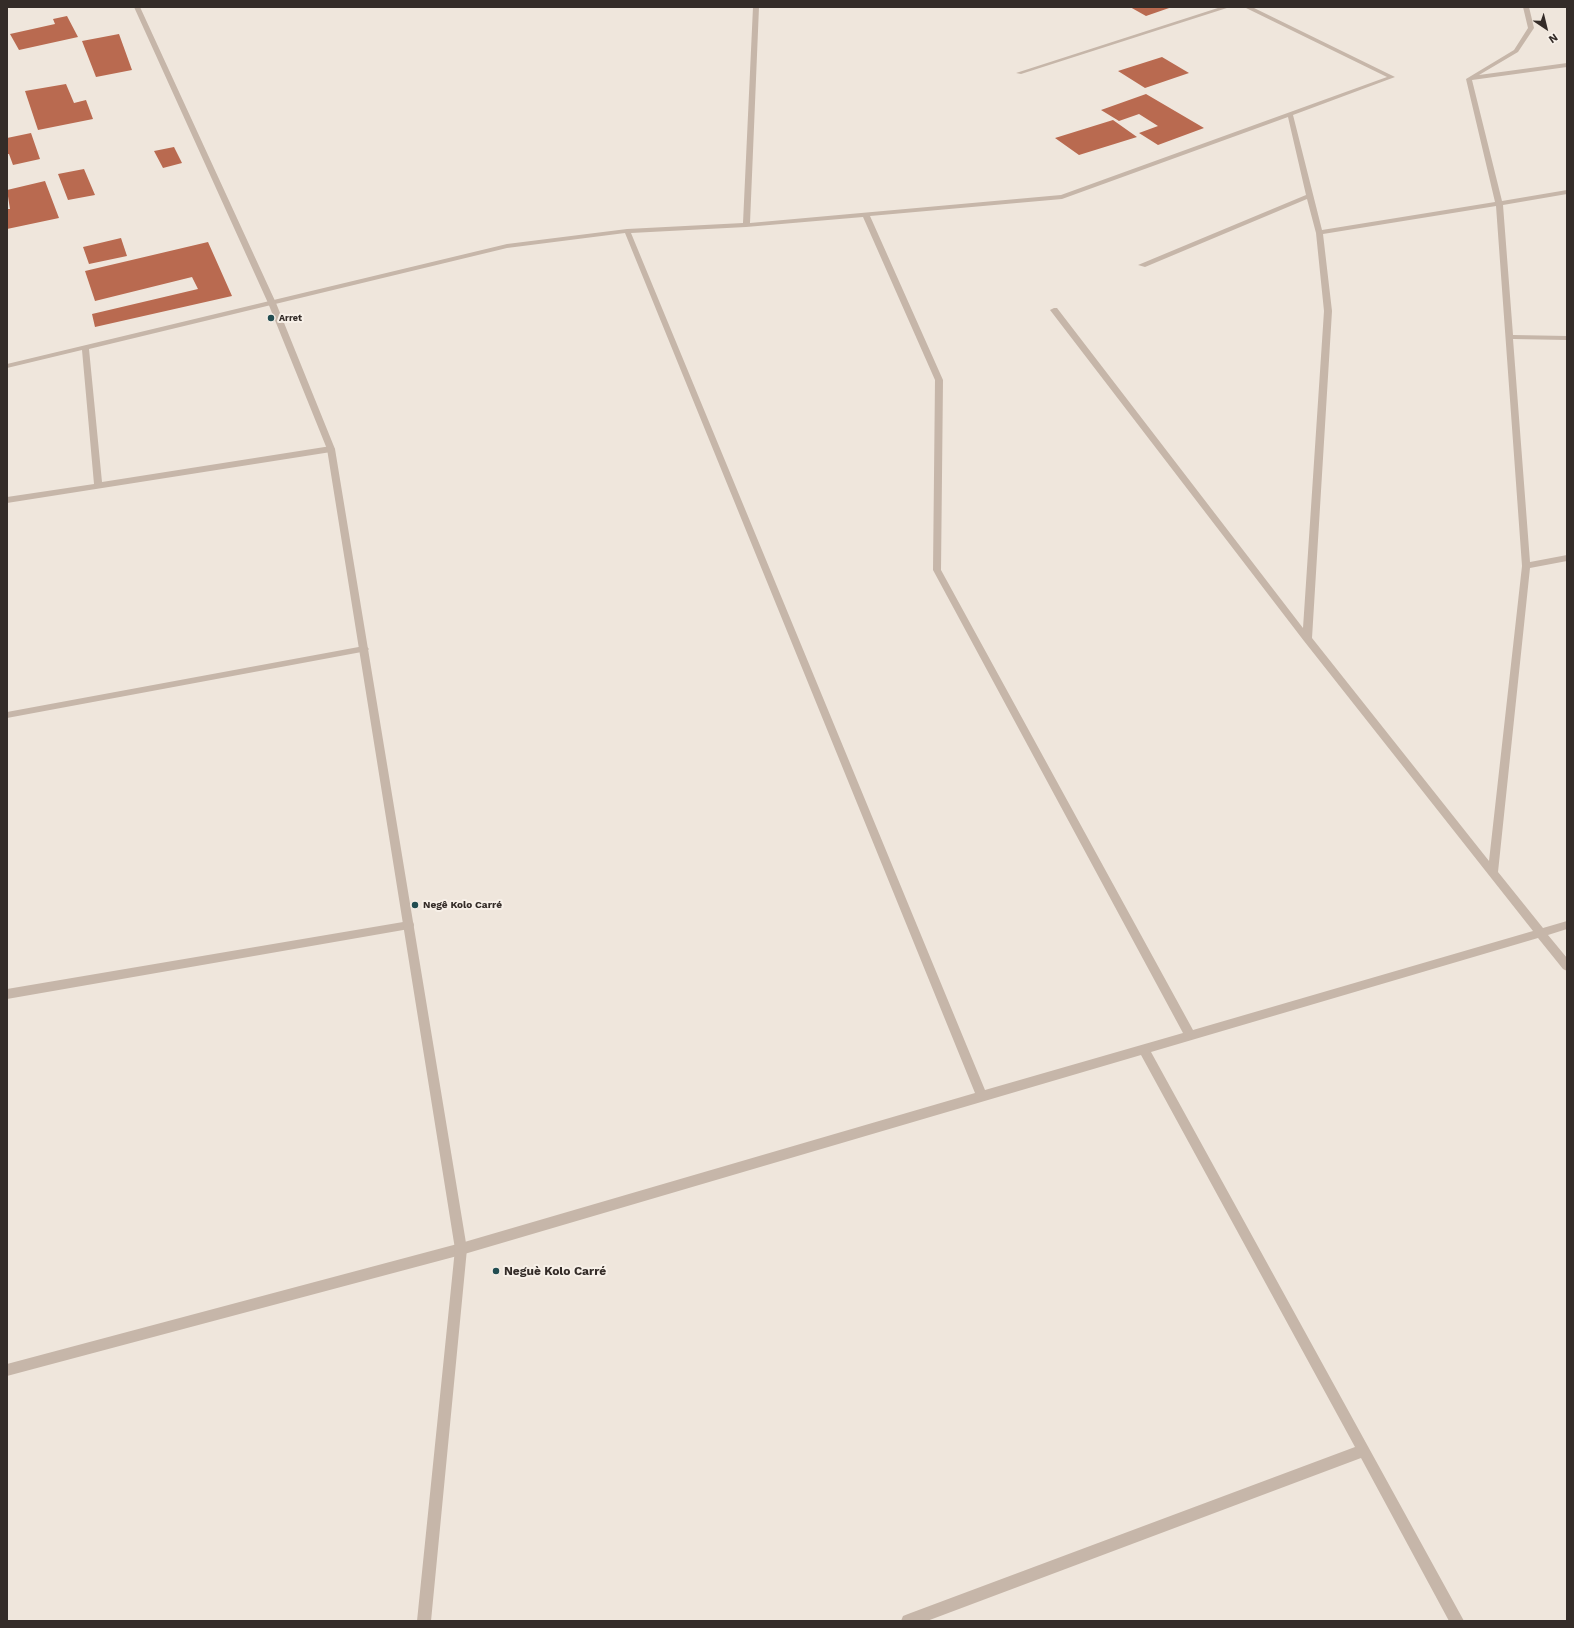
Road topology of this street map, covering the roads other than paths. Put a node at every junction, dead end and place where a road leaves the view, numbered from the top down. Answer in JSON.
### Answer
{"nodes":[{"id":1,"x":137,"y":7,"type":"edge"},
{"id":2,"x":756,"y":7,"type":"edge"},
{"id":3,"x":1227,"y":7,"type":"edge"},
{"id":4,"x":1248,"y":7,"type":"edge"},
{"id":5,"x":1526,"y":7,"type":"edge"},
{"id":6,"x":1567,"y":65,"type":"edge"},
{"id":7,"x":1019,"y":73,"type":"dead end"},
{"id":8,"x":1469,"y":79,"type":"junction"},
{"id":9,"x":1290,"y":114,"type":"junction"},
{"id":10,"x":1567,"y":192,"type":"edge"},
{"id":11,"x":1310,"y":196,"type":"junction"},
{"id":12,"x":1499,"y":203,"type":"junction"},
{"id":13,"x":866,"y":214,"type":"junction"},
{"id":14,"x":746,"y":225,"type":"junction"},
{"id":15,"x":627,"y":231,"type":"junction"},
{"id":16,"x":1319,"y":233,"type":"junction"},
{"id":17,"x":1142,"y":265,"type":"dead end"},
{"id":18,"x":272,"y":303,"type":"junction"},
{"id":19,"x":1054,"y":310,"type":"dead end"},
{"id":20,"x":1509,"y":337,"type":"junction"},
{"id":21,"x":1567,"y":338,"type":"edge"},
{"id":22,"x":85,"y":347,"type":"junction"},
{"id":23,"x":7,"y":366,"type":"edge"},
{"id":24,"x":331,"y":449,"type":"junction"},
{"id":25,"x":98,"y":486,"type":"junction"},
{"id":26,"x":7,"y":500,"type":"edge"},
{"id":27,"x":1567,"y":558,"type":"edge"},
{"id":28,"x":1526,"y":566,"type":"junction"},
{"id":29,"x":1307,"y":639,"type":"junction"},
{"id":30,"x":364,"y":650,"type":"junction"},
{"id":31,"x":7,"y":715,"type":"edge"},
{"id":32,"x":1493,"y":873,"type":"junction"},
{"id":33,"x":409,"y":925,"type":"junction"},
{"id":34,"x":1567,"y":925,"type":"edge"},
{"id":35,"x":1541,"y":933,"type":"junction"},
{"id":36,"x":1567,"y":966,"type":"edge"},
{"id":37,"x":7,"y":994,"type":"edge"},
{"id":38,"x":1190,"y":1035,"type":"junction"},
{"id":39,"x":1144,"y":1049,"type":"junction"},
{"id":40,"x":982,"y":1096,"type":"junction"},
{"id":41,"x":461,"y":1249,"type":"junction"},
{"id":42,"x":7,"y":1370,"type":"edge"},
{"id":43,"x":1364,"y":1450,"type":"junction"},
{"id":44,"x":424,"y":1621,"type":"edge"},
{"id":45,"x":908,"y":1621,"type":"edge"},
{"id":46,"x":1458,"y":1621,"type":"edge"}],
"edges":[{"from":1,"to":18,"type":"street"},
{"from":2,"to":14,"type":"street"},
{"from":3,"to":7,"type":"street"},
{"from":4,"to":9,"type":"street"},
{"from":5,"to":8,"type":"street"},
{"from":6,"to":8,"type":"street"},
{"from":8,"to":12,"type":"street"},
{"from":9,"to":11,"type":"street"},
{"from":9,"to":13,"type":"street"},
{"from":10,"to":12,"type":"street"},
{"from":11,"to":16,"type":"street"},
{"from":11,"to":17,"type":"street"},
{"from":12,"to":16,"type":"street"},
{"from":12,"to":20,"type":"street"},
{"from":13,"to":14,"type":"street"},
{"from":13,"to":38,"type":"street"},
{"from":14,"to":15,"type":"street"},
{"from":15,"to":18,"type":"street"},
{"from":15,"to":40,"type":"street"},
{"from":16,"to":29,"type":"street"},
{"from":18,"to":22,"type":"street"},
{"from":18,"to":24,"type":"street"},
{"from":19,"to":29,"type":"street"},
{"from":20,"to":21,"type":"street"},
{"from":20,"to":28,"type":"street"},
{"from":22,"to":23,"type":"street"},
{"from":22,"to":25,"type":"street"},
{"from":24,"to":25,"type":"street"},
{"from":24,"to":30,"type":"street"},
{"from":25,"to":26,"type":"street"},
{"from":27,"to":28,"type":"street"},
{"from":28,"to":32,"type":"street"},
{"from":29,"to":32,"type":"street"},
{"from":30,"to":31,"type":"street"},
{"from":30,"to":33,"type":"street"},
{"from":32,"to":35,"type":"street"},
{"from":33,"to":37,"type":"street"},
{"from":33,"to":41,"type":"street"},
{"from":34,"to":35,"type":"street"},
{"from":35,"to":36,"type":"street"},
{"from":35,"to":38,"type":"street"},
{"from":38,"to":39,"type":"street"},
{"from":39,"to":40,"type":"street"},
{"from":39,"to":43,"type":"street"},
{"from":40,"to":41,"type":"street"},
{"from":41,"to":42,"type":"street"},
{"from":41,"to":44,"type":"street"},
{"from":43,"to":45,"type":"street"},
{"from":43,"to":46,"type":"street"}]}
